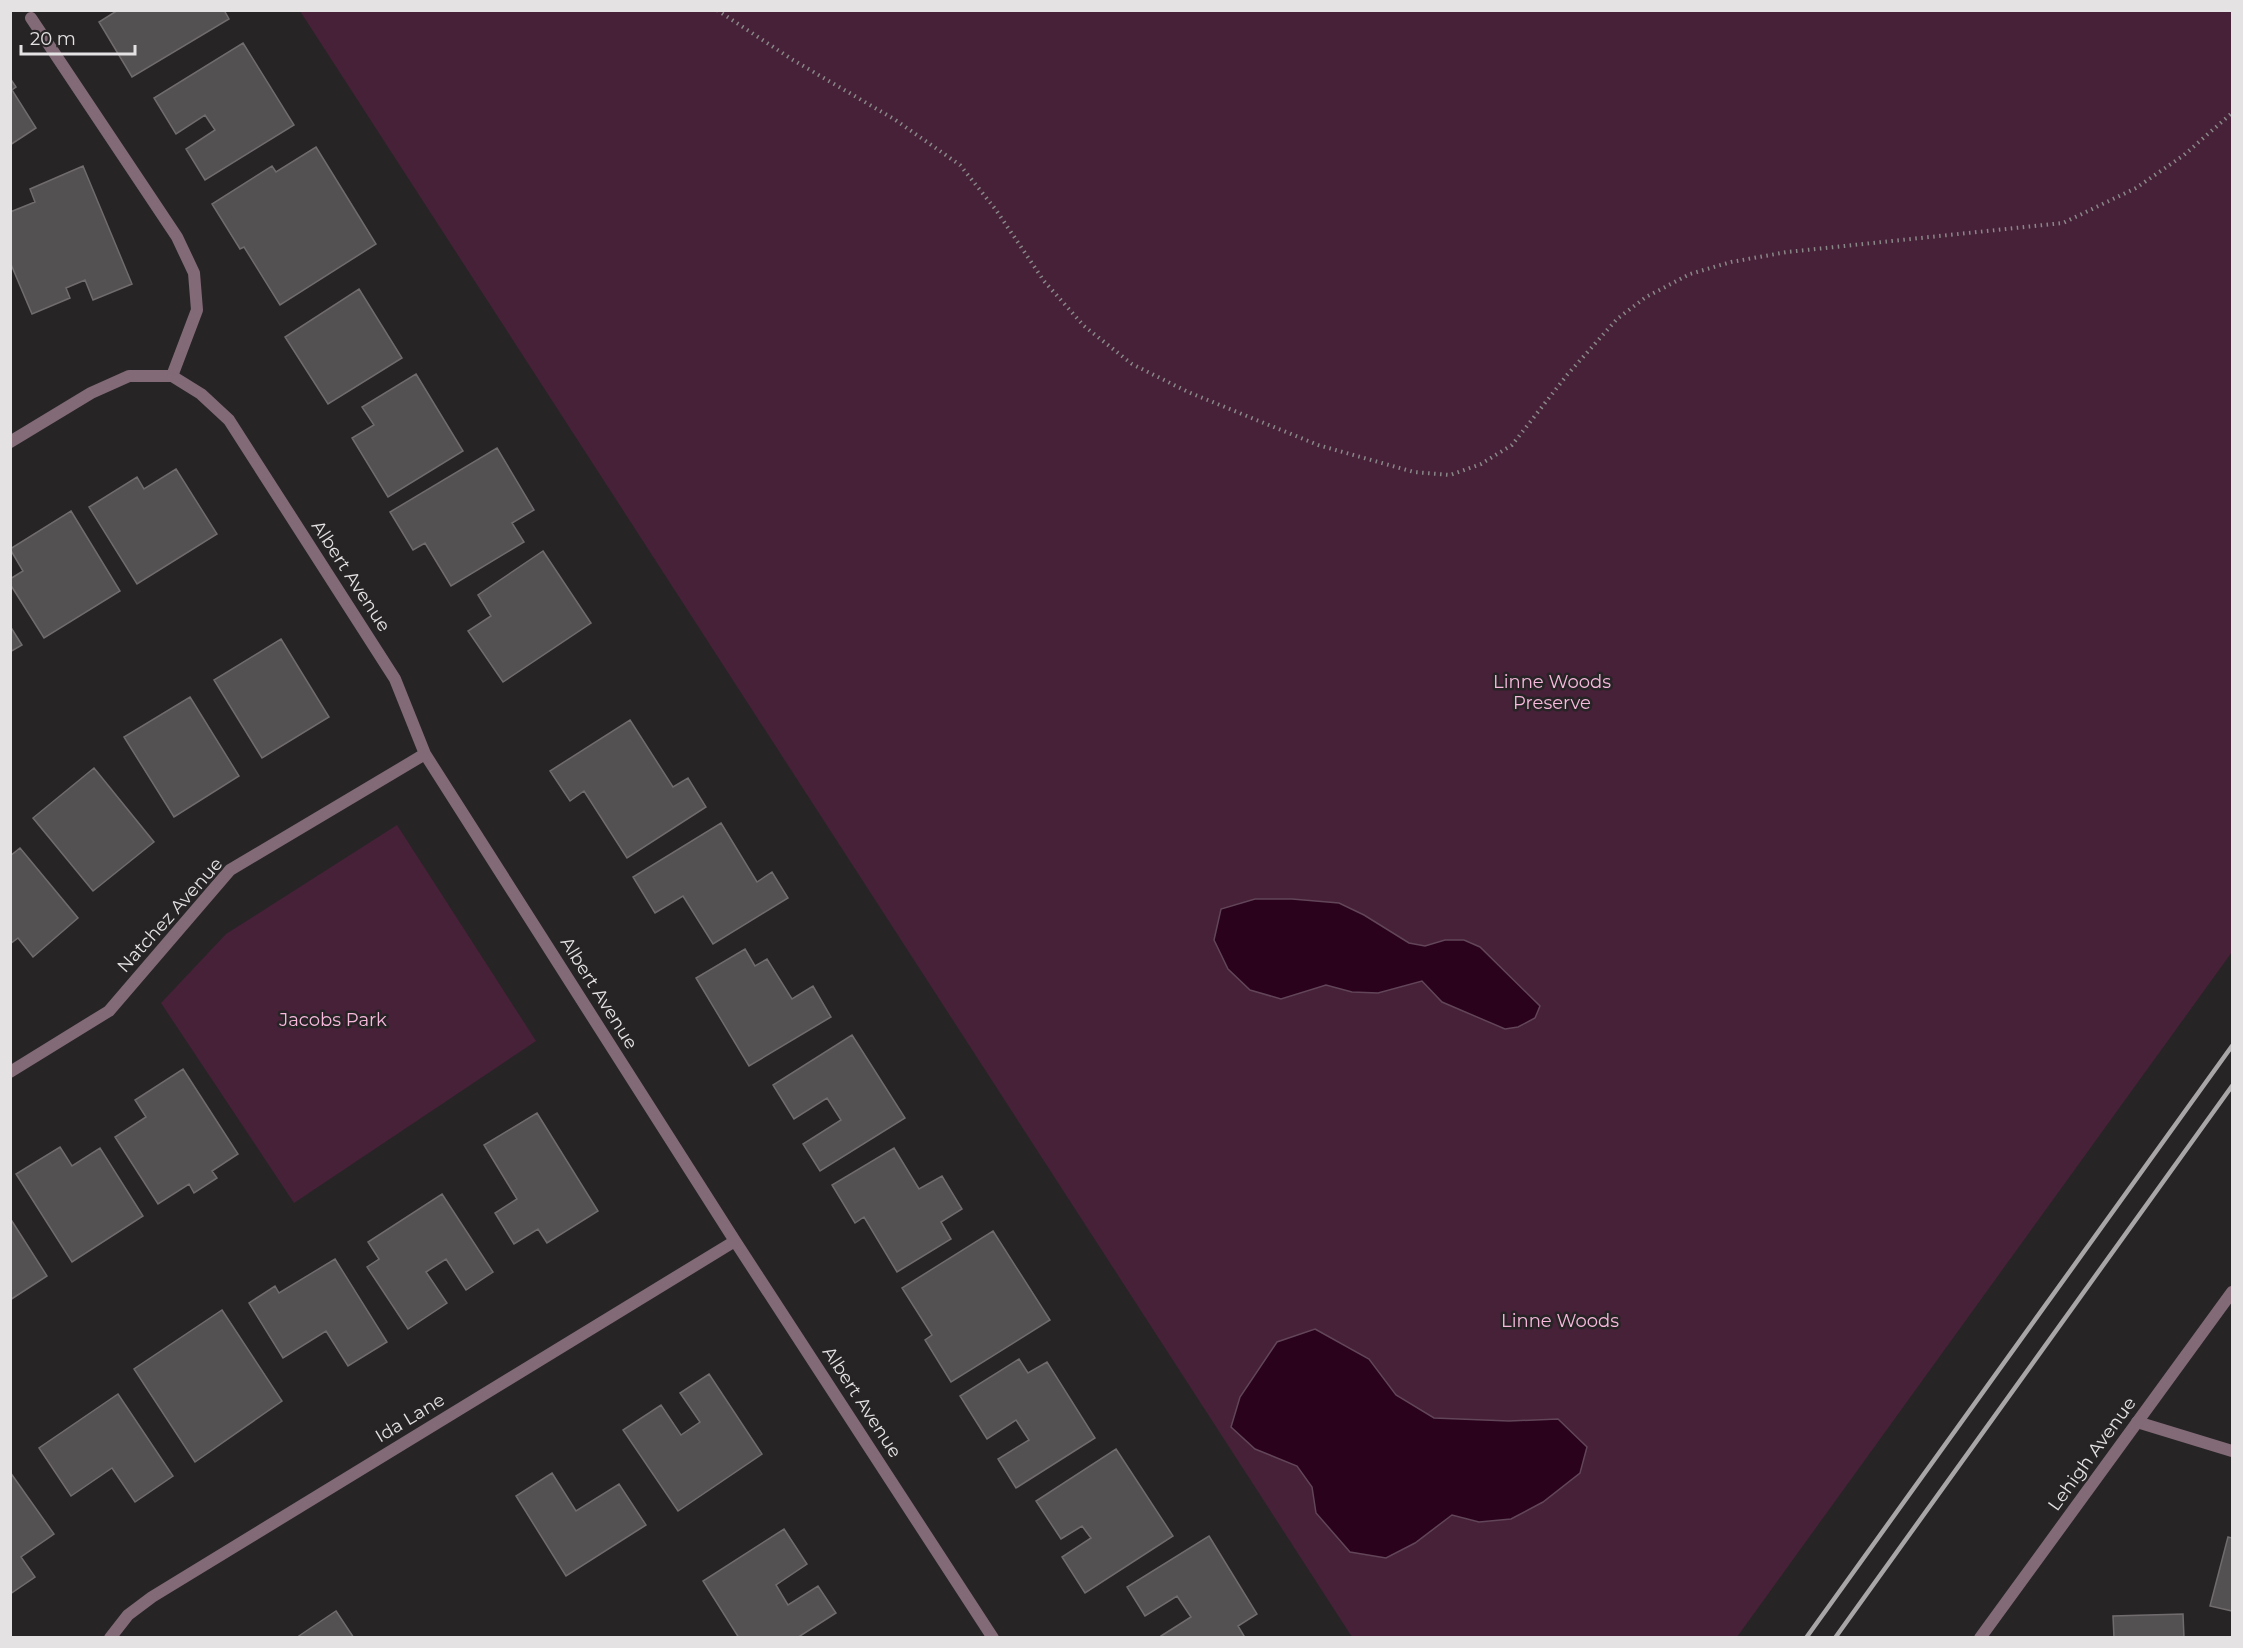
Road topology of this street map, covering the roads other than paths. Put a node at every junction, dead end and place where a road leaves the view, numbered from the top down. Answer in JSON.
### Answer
{"nodes":[{"id":1,"x":31,"y":18,"type":"dead end"},
{"id":2,"x":172,"y":376,"type":"junction"},
{"id":3,"x":10,"y":442,"type":"edge"},
{"id":4,"x":425,"y":754,"type":"junction"},
{"id":5,"x":10,"y":1072,"type":"edge"},
{"id":6,"x":735,"y":1240,"type":"junction"},
{"id":7,"x":2232,"y":1292,"type":"edge"},
{"id":8,"x":2137,"y":1422,"type":"junction"},
{"id":9,"x":2232,"y":1451,"type":"edge"},
{"id":10,"x":110,"y":1636,"type":"edge"},
{"id":11,"x":993,"y":1638,"type":"edge"},
{"id":12,"x":1980,"y":1638,"type":"edge"}],
"edges":[{"from":1,"to":2,"type":"street"},
{"from":2,"to":3,"type":"street"},
{"from":2,"to":4,"type":"street","name":"Albert Avenue"},
{"from":4,"to":5,"type":"street","name":"Natchez Avenue"},
{"from":4,"to":6,"type":"street","name":"Albert Avenue"},
{"from":6,"to":10,"type":"street","name":"Ida Lane"},
{"from":6,"to":11,"type":"street","name":"Albert Avenue"},
{"from":7,"to":8,"type":"street","name":"Lehigh Avenue"},
{"from":8,"to":9,"type":"street"},
{"from":8,"to":12,"type":"street","name":"Lehigh Avenue"}]}
